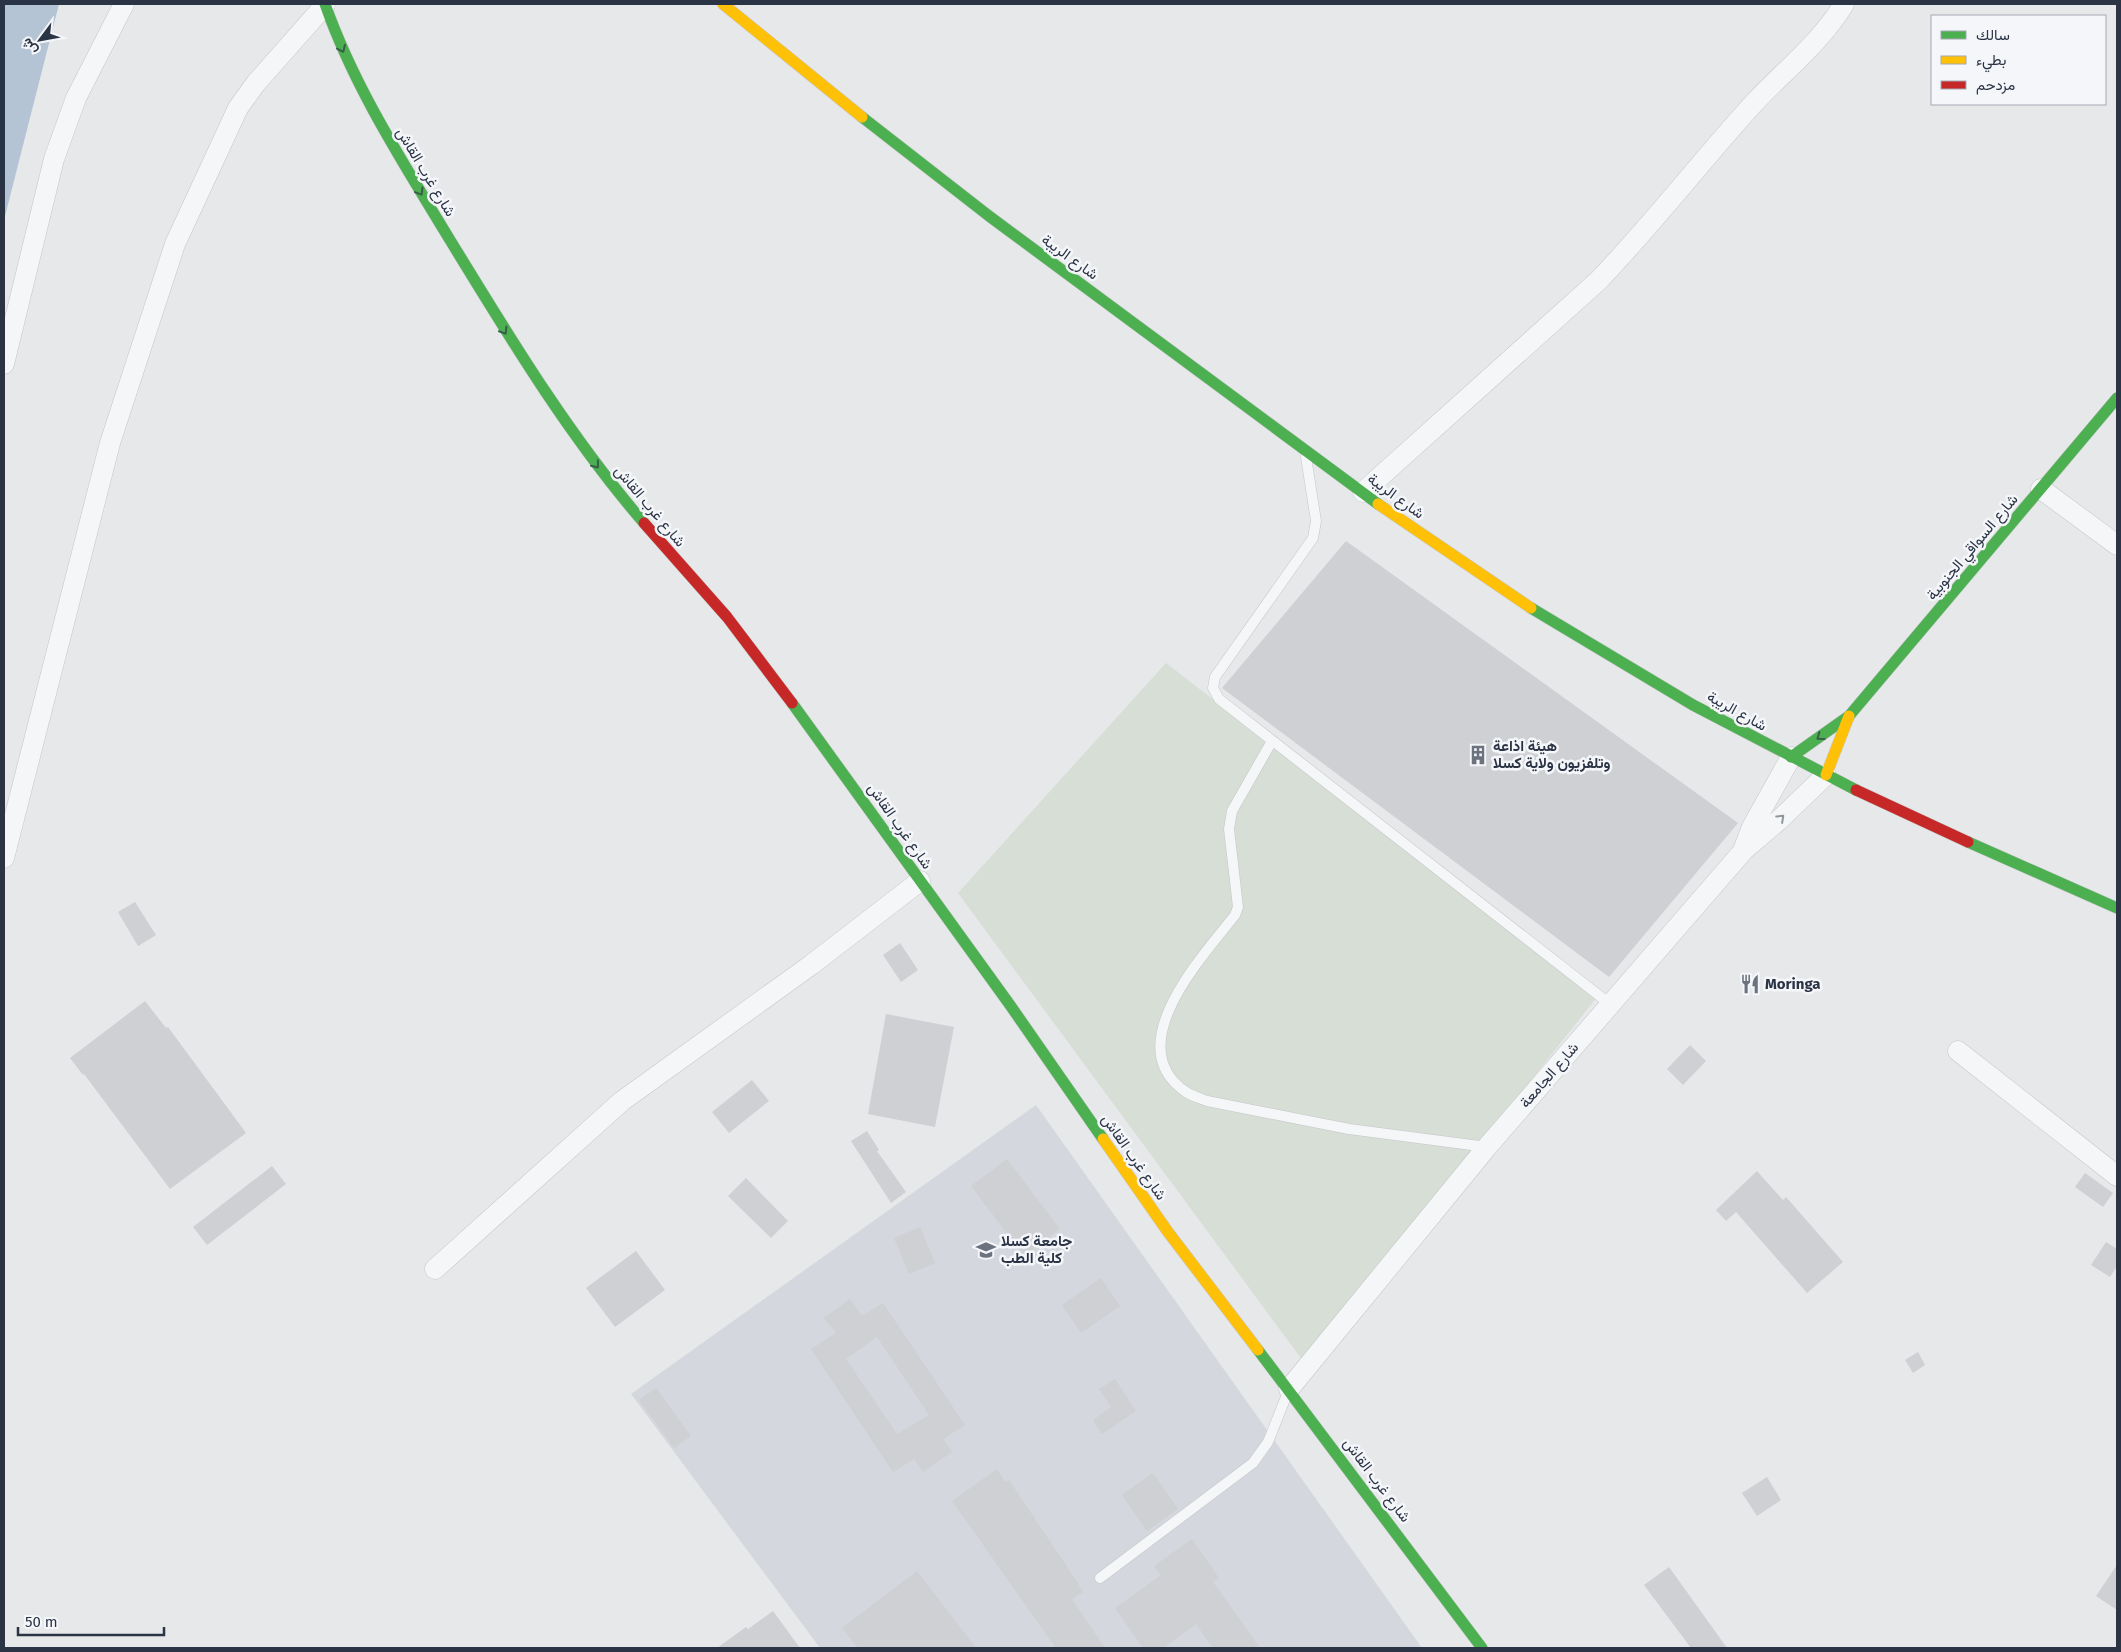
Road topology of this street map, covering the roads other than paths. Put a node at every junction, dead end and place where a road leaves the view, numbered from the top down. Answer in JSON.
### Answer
{"nodes":[{"id":1,"x":124,"y":4,"type":"edge"},
{"id":2,"x":325,"y":4,"type":"edge"},
{"id":3,"x":723,"y":4,"type":"edge"},
{"id":4,"x":1844,"y":4,"type":"edge"},
{"id":5,"x":4,"y":364,"type":"edge"},
{"id":6,"x":2117,"y":398,"type":"edge"},
{"id":7,"x":1304,"y":448,"type":"junction"},
{"id":8,"x":2040,"y":489,"type":"junction"},
{"id":9,"x":1363,"y":492,"type":"junction"},
{"id":10,"x":2117,"y":545,"type":"edge"},
{"id":11,"x":1849,"y":716,"type":"junction"},
{"id":12,"x":1272,"y":741,"type":"junction"},
{"id":13,"x":1791,"y":758,"type":"junction"},
{"id":14,"x":1826,"y":775,"type":"junction"},
{"id":15,"x":1744,"y":850,"type":"junction"},
{"id":16,"x":4,"y":858,"type":"edge"},
{"id":17,"x":920,"y":881,"type":"junction"},
{"id":18,"x":2117,"y":908,"type":"edge"},
{"id":19,"x":1610,"y":1004,"type":"junction"},
{"id":20,"x":1958,"y":1051,"type":"dead end"},
{"id":21,"x":1487,"y":1147,"type":"junction"},
{"id":22,"x":2117,"y":1176,"type":"edge"},
{"id":23,"x":435,"y":1268,"type":"dead end"},
{"id":24,"x":1288,"y":1390,"type":"junction"},
{"id":25,"x":1100,"y":1578,"type":"dead end"},
{"id":26,"x":1482,"y":1648,"type":"edge"}],
"edges":[{"from":1,"to":5,"type":"street"},
{"from":2,"to":16,"type":"street"},
{"from":2,"to":17,"type":"main road","name":"شارع غرب القاش","one_way":true},
{"from":3,"to":7,"type":"main road","name":"شارع الريبة"},
{"from":4,"to":9,"type":"street"},
{"from":6,"to":8,"type":"main road","name":"شارع السواقي الجنوبية"},
{"from":7,"to":9,"type":"main road","name":"شارع الريبة"},
{"from":7,"to":12,"type":"lane"},
{"from":8,"to":10,"type":"street"},
{"from":8,"to":11,"type":"main road","name":"شارع السواقي الجنوبية"},
{"from":9,"to":13,"type":"main road","name":"شارع الريبة"},
{"from":11,"to":13,"type":"main road","name":"شارع السواقي الجنوبية","one_way":true},
{"from":11,"to":14,"type":"main road","name":"شارع السواقي الجنوبية"},
{"from":12,"to":19,"type":"lane"},
{"from":12,"to":21,"type":"lane"},
{"from":13,"to":14,"type":"main road","name":"شارع الريبة"},
{"from":13,"to":15,"type":"street"},
{"from":15,"to":14,"type":"street","name":"شارع الجامعة","one_way":true},
{"from":14,"to":18,"type":"main road","name":"شارع الريبة"},
{"from":15,"to":19,"type":"street","name":"شارع الجامعة"},
{"from":17,"to":23,"type":"street"},
{"from":17,"to":24,"type":"main road","name":"شارع غرب القاش"},
{"from":19,"to":21,"type":"street","name":"شارع الجامعة"},
{"from":20,"to":22,"type":"street"},
{"from":21,"to":24,"type":"street","name":"شارع الجامعة"},
{"from":24,"to":25,"type":"lane"},
{"from":24,"to":26,"type":"main road","name":"شارع غرب القاش"}]}
